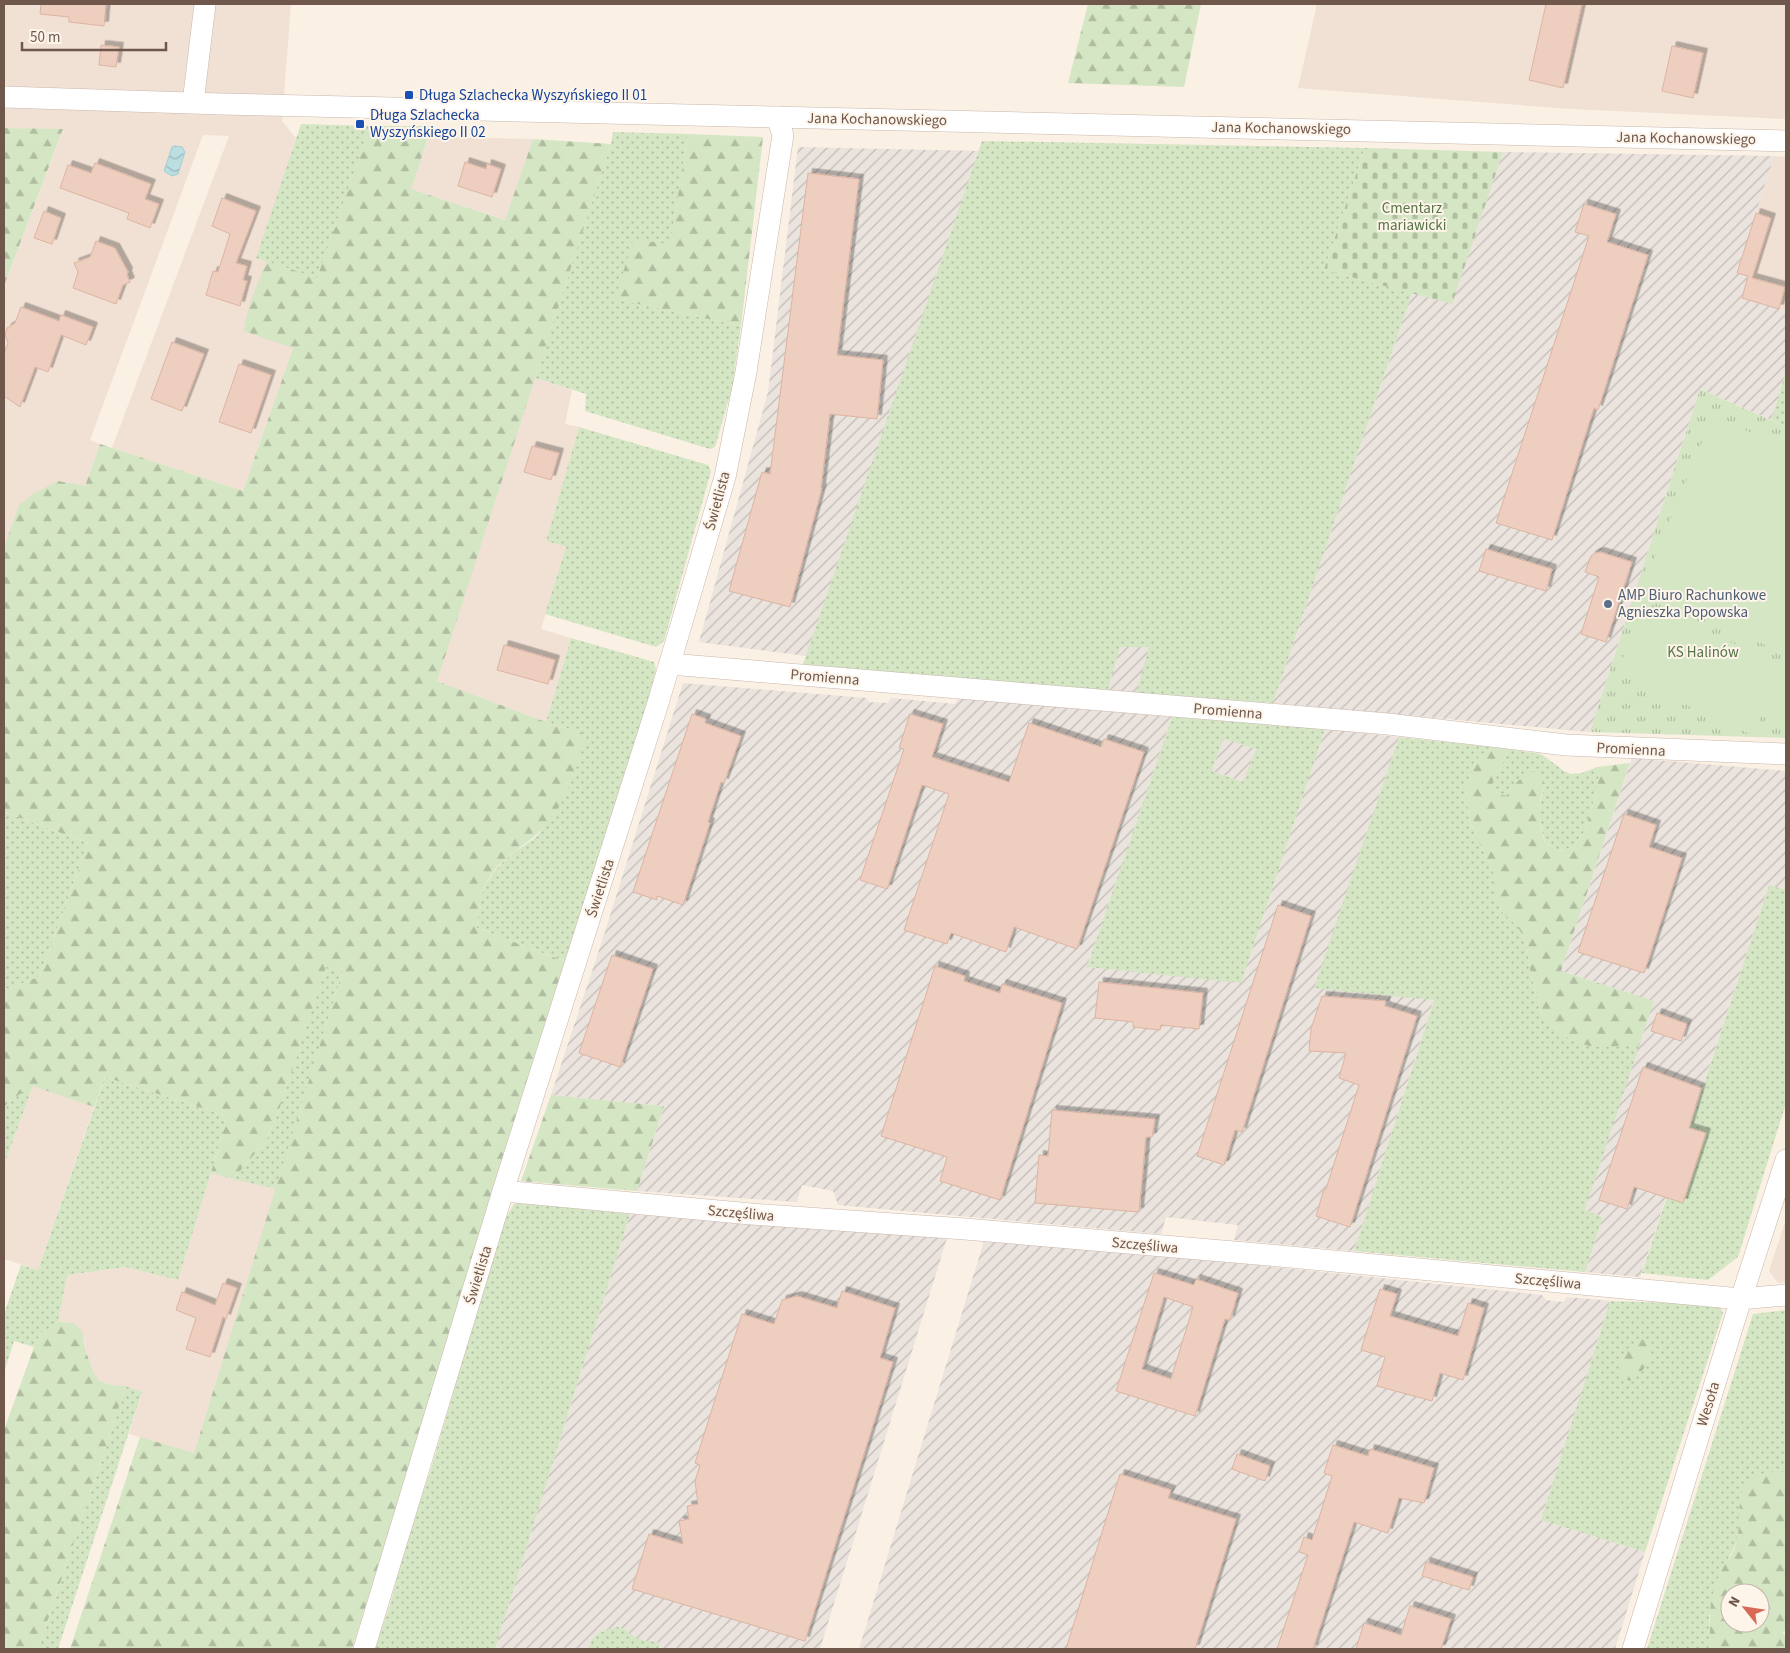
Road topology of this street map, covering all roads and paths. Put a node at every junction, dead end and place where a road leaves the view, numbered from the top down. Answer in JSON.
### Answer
{"nodes":[{"id":1,"x":204,"y":4,"type":"edge"},
{"id":2,"x":4,"y":97,"type":"edge"},
{"id":3,"x":193,"y":103,"type":"junction"},
{"id":4,"x":776,"y":117,"type":"junction"},
{"id":5,"x":1786,"y":141,"type":"edge"},
{"id":6,"x":670,"y":664,"type":"junction"},
{"id":7,"x":1786,"y":754,"type":"edge"},
{"id":8,"x":1786,"y":1160,"type":"edge"},
{"id":9,"x":503,"y":1191,"type":"junction"},
{"id":10,"x":1786,"y":1295,"type":"edge"},
{"id":11,"x":1741,"y":1299,"type":"junction"},
{"id":12,"x":364,"y":1649,"type":"edge"},
{"id":13,"x":1633,"y":1649,"type":"edge"}],
"edges":[{"from":1,"to":3,"type":"street"},
{"from":2,"to":3,"type":"street","name":"Jana Kochanowskiego"},
{"from":3,"to":4,"type":"street","name":"Jana Kochanowskiego"},
{"from":4,"to":5,"type":"street","name":"Jana Kochanowskiego"},
{"from":4,"to":6,"type":"street","name":"Świetlista"},
{"from":6,"to":7,"type":"street","name":"Promienna"},
{"from":6,"to":9,"type":"street","name":"Świetlista"},
{"from":8,"to":11,"type":"street","name":"Wesoła"},
{"from":9,"to":11,"type":"street","name":"Szczęśliwa"},
{"from":9,"to":12,"type":"street","name":"Świetlista"},
{"from":10,"to":11,"type":"street","name":"Szczęśliwa"},
{"from":11,"to":13,"type":"street","name":"Wesoła"}]}
